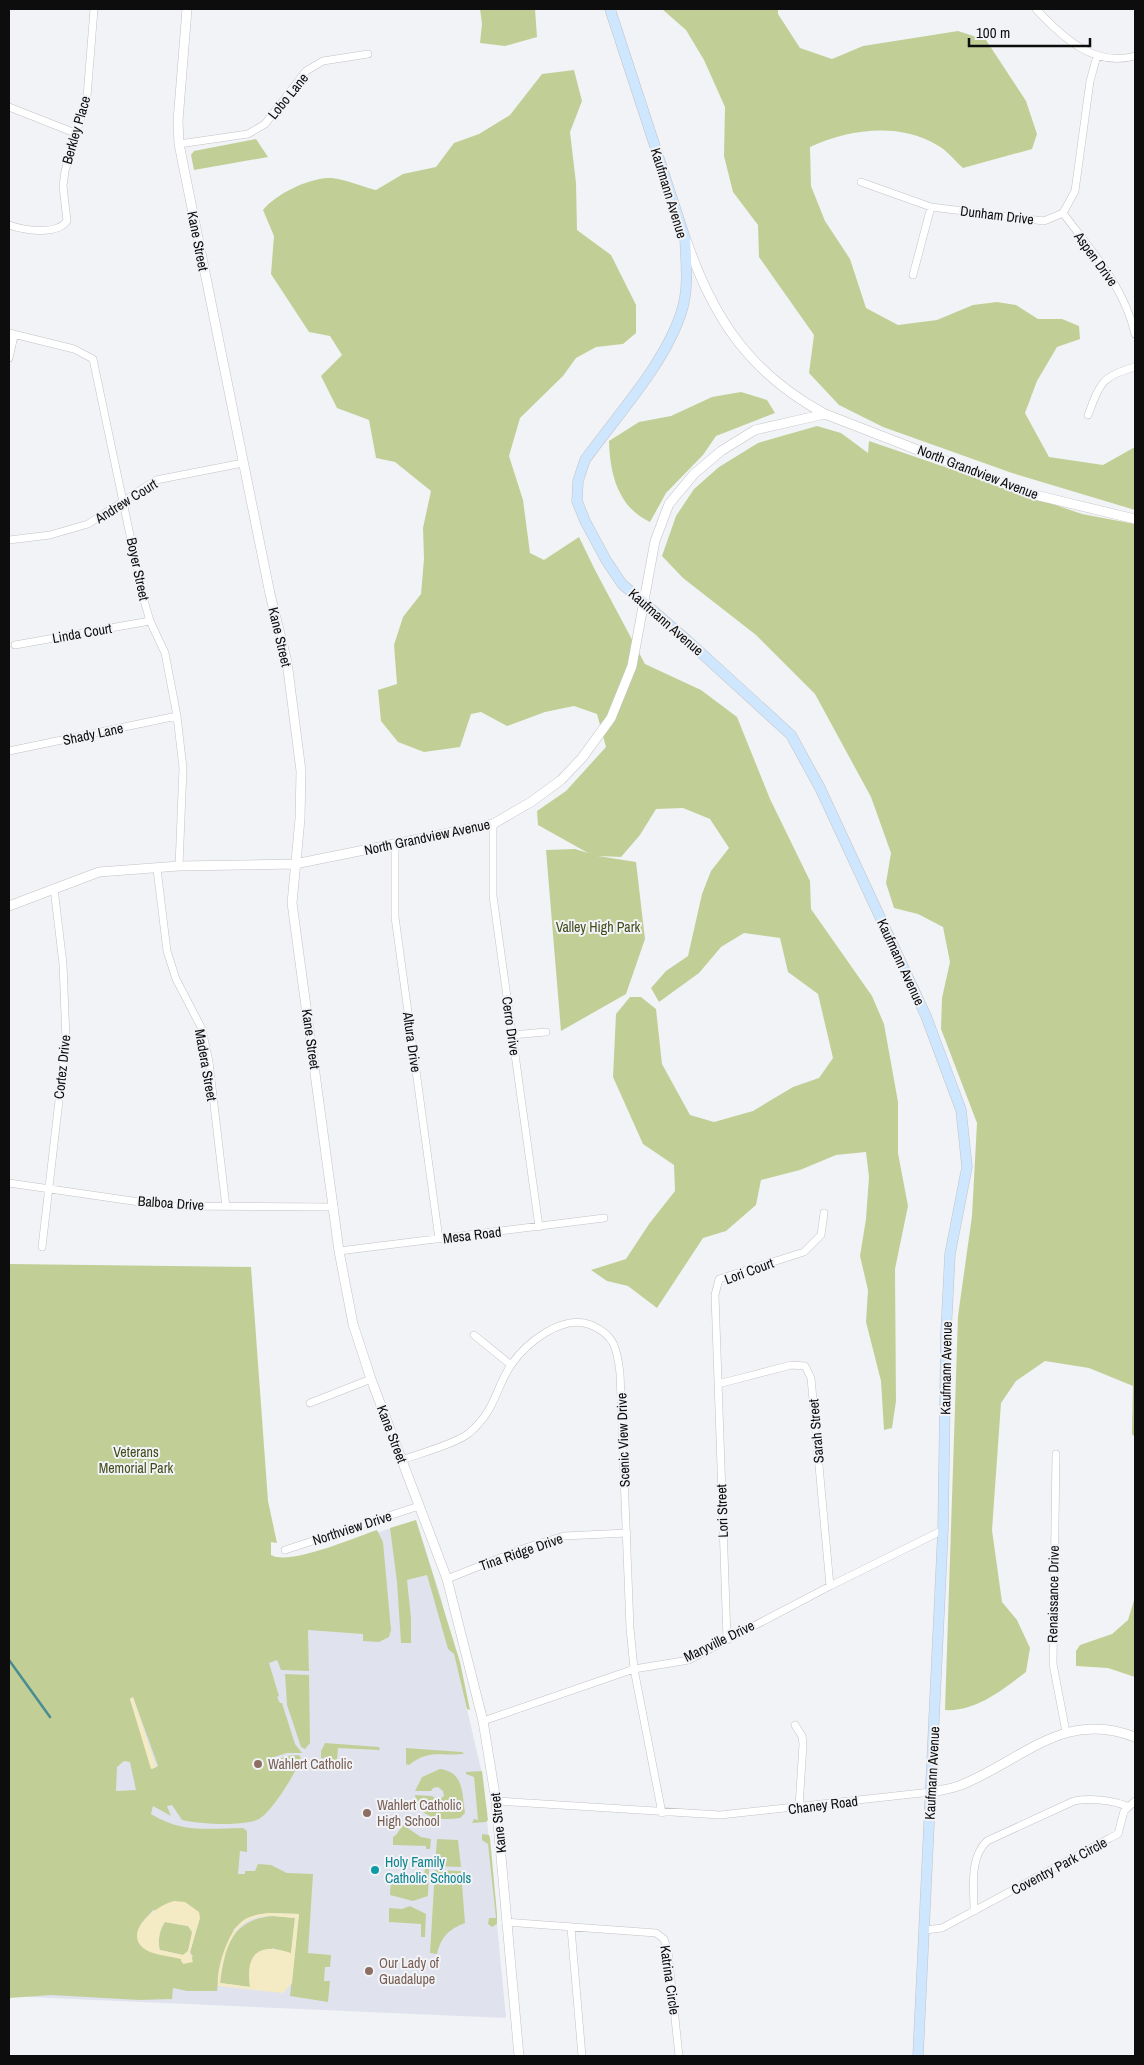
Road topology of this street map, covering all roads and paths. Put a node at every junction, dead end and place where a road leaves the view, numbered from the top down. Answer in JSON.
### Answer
{"nodes":[{"id":1,"x":94,"y":9,"type":"edge"},
{"id":2,"x":186,"y":9,"type":"edge"},
{"id":3,"x":610,"y":9,"type":"edge"},
{"id":4,"x":1036,"y":9,"type":"edge"},
{"id":5,"x":368,"y":54,"type":"dead end"},
{"id":6,"x":1097,"y":56,"type":"junction"},
{"id":7,"x":1135,"y":56,"type":"edge"},
{"id":8,"x":9,"y":107,"type":"edge"},
{"id":9,"x":75,"y":133,"type":"junction"},
{"id":10,"x":179,"y":144,"type":"junction"},
{"id":11,"x":861,"y":182,"type":"dead end"},
{"id":12,"x":931,"y":207,"type":"junction"},
{"id":13,"x":1064,"y":213,"type":"junction"},
{"id":14,"x":9,"y":225,"type":"edge"},
{"id":15,"x":685,"y":238,"type":"junction"},
{"id":16,"x":913,"y":275,"type":"dead end"},
{"id":17,"x":1135,"y":334,"type":"edge"},
{"id":18,"x":11,"y":335,"type":"edge"},
{"id":19,"x":9,"y":358,"type":"edge"},
{"id":20,"x":1135,"y":368,"type":"edge"},
{"id":21,"x":825,"y":414,"type":"junction"},
{"id":22,"x":1088,"y":415,"type":"dead end"},
{"id":23,"x":243,"y":463,"type":"junction"},
{"id":24,"x":124,"y":500,"type":"junction"},
{"id":25,"x":1135,"y":519,"type":"edge"},
{"id":26,"x":9,"y":540,"type":"edge"},
{"id":27,"x":643,"y":601,"type":"junction"},
{"id":28,"x":150,"y":621,"type":"junction"},
{"id":29,"x":15,"y":644,"type":"dead end"},
{"id":30,"x":177,"y":716,"type":"junction"},
{"id":31,"x":9,"y":751,"type":"edge"},
{"id":32,"x":493,"y":824,"type":"junction"},
{"id":33,"x":395,"y":845,"type":"junction"},
{"id":34,"x":295,"y":864,"type":"junction"},
{"id":35,"x":179,"y":866,"type":"junction"},
{"id":36,"x":158,"y":869,"type":"junction"},
{"id":37,"x":54,"y":888,"type":"junction"},
{"id":38,"x":9,"y":906,"type":"edge"},
{"id":39,"x":546,"y":1032,"type":"dead end"},
{"id":40,"x":512,"y":1035,"type":"junction"},
{"id":41,"x":9,"y":1184,"type":"edge"},
{"id":42,"x":48,"y":1188,"type":"junction"},
{"id":43,"x":226,"y":1207,"type":"junction"},
{"id":44,"x":334,"y":1207,"type":"junction"},
{"id":45,"x":824,"y":1212,"type":"dead end"},
{"id":46,"x":604,"y":1218,"type":"dead end"},
{"id":47,"x":539,"y":1227,"type":"junction"},
{"id":48,"x":439,"y":1239,"type":"junction"},
{"id":49,"x":42,"y":1247,"type":"dead end"},
{"id":50,"x":340,"y":1251,"type":"junction"},
{"id":51,"x":474,"y":1335,"type":"dead end"},
{"id":52,"x":511,"y":1365,"type":"junction"},
{"id":53,"x":371,"y":1379,"type":"junction"},
{"id":54,"x":718,"y":1384,"type":"junction"},
{"id":55,"x":310,"y":1403,"type":"dead end"},
{"id":56,"x":1056,"y":1454,"type":"dead end"},
{"id":57,"x":402,"y":1460,"type":"junction"},
{"id":58,"x":419,"y":1506,"type":"junction"},
{"id":59,"x":943,"y":1530,"type":"junction"},
{"id":60,"x":627,"y":1533,"type":"junction"},
{"id":61,"x":285,"y":1550,"type":"dead end"},
{"id":62,"x":447,"y":1579,"type":"junction"},
{"id":63,"x":830,"y":1586,"type":"junction"},
{"id":64,"x":727,"y":1638,"type":"junction"},
{"id":65,"x":634,"y":1669,"type":"junction"},
{"id":66,"x":483,"y":1722,"type":"junction"},
{"id":67,"x":796,"y":1725,"type":"dead end"},
{"id":68,"x":1066,"y":1732,"type":"junction"},
{"id":69,"x":1135,"y":1737,"type":"edge"},
{"id":70,"x":931,"y":1792,"type":"junction"},
{"id":71,"x":496,"y":1801,"type":"junction"},
{"id":72,"x":1135,"y":1801,"type":"edge"},
{"id":73,"x":1127,"y":1806,"type":"junction"},
{"id":74,"x":799,"y":1808,"type":"junction"},
{"id":75,"x":662,"y":1813,"type":"junction"},
{"id":76,"x":974,"y":1911,"type":"junction"},
{"id":77,"x":506,"y":1922,"type":"junction"},
{"id":78,"x":571,"y":1928,"type":"junction"},
{"id":79,"x":925,"y":1930,"type":"junction"},
{"id":80,"x":519,"y":2056,"type":"edge"},
{"id":81,"x":582,"y":2056,"type":"edge"},
{"id":82,"x":679,"y":2056,"type":"edge"},
{"id":83,"x":918,"y":2056,"type":"edge"}],
"edges":[{"from":1,"to":9,"type":"street","name":"Berkley Place"},
{"from":2,"to":10,"type":"street","name":"Kane Street"},
{"from":3,"to":15,"type":"main road","name":"Kaufmann Avenue"},
{"from":4,"to":6,"type":"street"},
{"from":5,"to":10,"type":"street","name":"Lobo Lane"},
{"from":6,"to":7,"type":"street"},
{"from":6,"to":13,"type":"street"},
{"from":8,"to":9,"type":"street"},
{"from":9,"to":14,"type":"street","name":"Berkley Place"},
{"from":10,"to":23,"type":"street","name":"Kane Street"},
{"from":11,"to":12,"type":"street","name":"Dunham Drive"},
{"from":12,"to":13,"type":"street","name":"Dunham Drive"},
{"from":12,"to":16,"type":"street"},
{"from":13,"to":17,"type":"street","name":"Aspen Drive"},
{"from":15,"to":21,"type":"street","name":"North Grandview Avenue"},
{"from":15,"to":27,"type":"main road","name":"Kaufmann Avenue"},
{"from":18,"to":19,"type":"street"},
{"from":18,"to":24,"type":"street","name":"Boyer Street"},
{"from":20,"to":22,"type":"street"},
{"from":21,"to":25,"type":"street","name":"North Grandview Avenue"},
{"from":21,"to":27,"type":"street","name":"North Grandview Avenue"},
{"from":23,"to":24,"type":"street","name":"Andrew Court"},
{"from":23,"to":34,"type":"street","name":"Kane Street"},
{"from":24,"to":26,"type":"street","name":"Andrew Court"},
{"from":24,"to":28,"type":"street","name":"Boyer Street"},
{"from":27,"to":32,"type":"street","name":"North Grandview Avenue"},
{"from":27,"to":59,"type":"main road","name":"Kaufmann Avenue"},
{"from":28,"to":29,"type":"street","name":"Linda Court"},
{"from":28,"to":30,"type":"street","name":"Boyer Street"},
{"from":30,"to":31,"type":"street","name":"Shady Lane"},
{"from":30,"to":35,"type":"street","name":"Boyer Street"},
{"from":32,"to":33,"type":"street","name":"North Grandview Avenue"},
{"from":32,"to":40,"type":"street","name":"Cerro Drive"},
{"from":33,"to":34,"type":"street","name":"North Grandview Avenue"},
{"from":33,"to":48,"type":"street","name":"Altura Drive"},
{"from":34,"to":35,"type":"street","name":"North Grandview Avenue"},
{"from":34,"to":44,"type":"street","name":"Kane Street"},
{"from":35,"to":36,"type":"street","name":"North Grandview Avenue"},
{"from":36,"to":37,"type":"street","name":"North Grandview Avenue"},
{"from":36,"to":43,"type":"street","name":"Madera Street"},
{"from":37,"to":38,"type":"street","name":"North Grandview Avenue"},
{"from":37,"to":42,"type":"street","name":"Cortez Drive"},
{"from":39,"to":40,"type":"street"},
{"from":40,"to":47,"type":"street","name":"Cerro Drive"},
{"from":41,"to":42,"type":"street","name":"Balboa Drive"},
{"from":42,"to":43,"type":"street","name":"Balboa Drive"},
{"from":42,"to":49,"type":"street","name":"Cortez Drive"},
{"from":43,"to":44,"type":"street","name":"Balboa Drive"},
{"from":44,"to":50,"type":"street","name":"Kane Street"},
{"from":45,"to":54,"type":"street","name":"Lori Court"},
{"from":46,"to":47,"type":"street","name":"Mesa Road"},
{"from":47,"to":48,"type":"street","name":"Mesa Road"},
{"from":48,"to":50,"type":"street","name":"Mesa Road"},
{"from":50,"to":53,"type":"street","name":"Kane Street"},
{"from":51,"to":52,"type":"street"},
{"from":52,"to":57,"type":"street","name":"Scenic View Drive"},
{"from":52,"to":60,"type":"street","name":"Scenic View Drive"},
{"from":53,"to":55,"type":"street"},
{"from":53,"to":57,"type":"street","name":"Kane Street"},
{"from":54,"to":63,"type":"street","name":"Sarah Street"},
{"from":54,"to":64,"type":"street","name":"Lori Street"},
{"from":56,"to":68,"type":"street","name":"Renaissance Drive"},
{"from":57,"to":58,"type":"street","name":"Kane Street"},
{"from":58,"to":61,"type":"street","name":"Northview Drive"},
{"from":58,"to":62,"type":"street","name":"Kane Street"},
{"from":59,"to":63,"type":"street","name":"Maryville Drive"},
{"from":59,"to":70,"type":"main road","name":"Kaufmann Avenue"},
{"from":60,"to":62,"type":"street","name":"Tina Ridge Drive"},
{"from":60,"to":65,"type":"street","name":"Scenic View Drive"},
{"from":62,"to":66,"type":"street","name":"Kane Street"},
{"from":63,"to":64,"type":"street","name":"Maryville Drive"},
{"from":64,"to":65,"type":"street","name":"Maryville Drive"},
{"from":65,"to":66,"type":"street","name":"Maryville Drive"},
{"from":65,"to":75,"type":"street","name":"Scenic View Drive"},
{"from":66,"to":71,"type":"street","name":"Kane Street"},
{"from":67,"to":74,"type":"street"},
{"from":68,"to":69,"type":"street","name":"Chaney Road"},
{"from":68,"to":70,"type":"street","name":"Chaney Road"},
{"from":70,"to":74,"type":"street","name":"Chaney Road"},
{"from":70,"to":79,"type":"main road","name":"Kaufmann Avenue"},
{"from":71,"to":75,"type":"street","name":"Chaney Road"},
{"from":71,"to":77,"type":"street","name":"Kane Street"},
{"from":72,"to":73,"type":"street"},
{"from":73,"to":76,"type":"street","name":"Coventry Park Circle"},
{"from":73,"to":76,"type":"street"},
{"from":74,"to":75,"type":"street","name":"Chaney Road"},
{"from":76,"to":79,"type":"street","name":"Coventry Park Circle"},
{"from":77,"to":78,"type":"street","name":"Katrina Circle"},
{"from":77,"to":80,"type":"street","name":"Kane Street"},
{"from":78,"to":81,"type":"street"},
{"from":78,"to":82,"type":"street","name":"Katrina Circle"},
{"from":79,"to":83,"type":"main road","name":"Kaufmann Avenue"}]}
